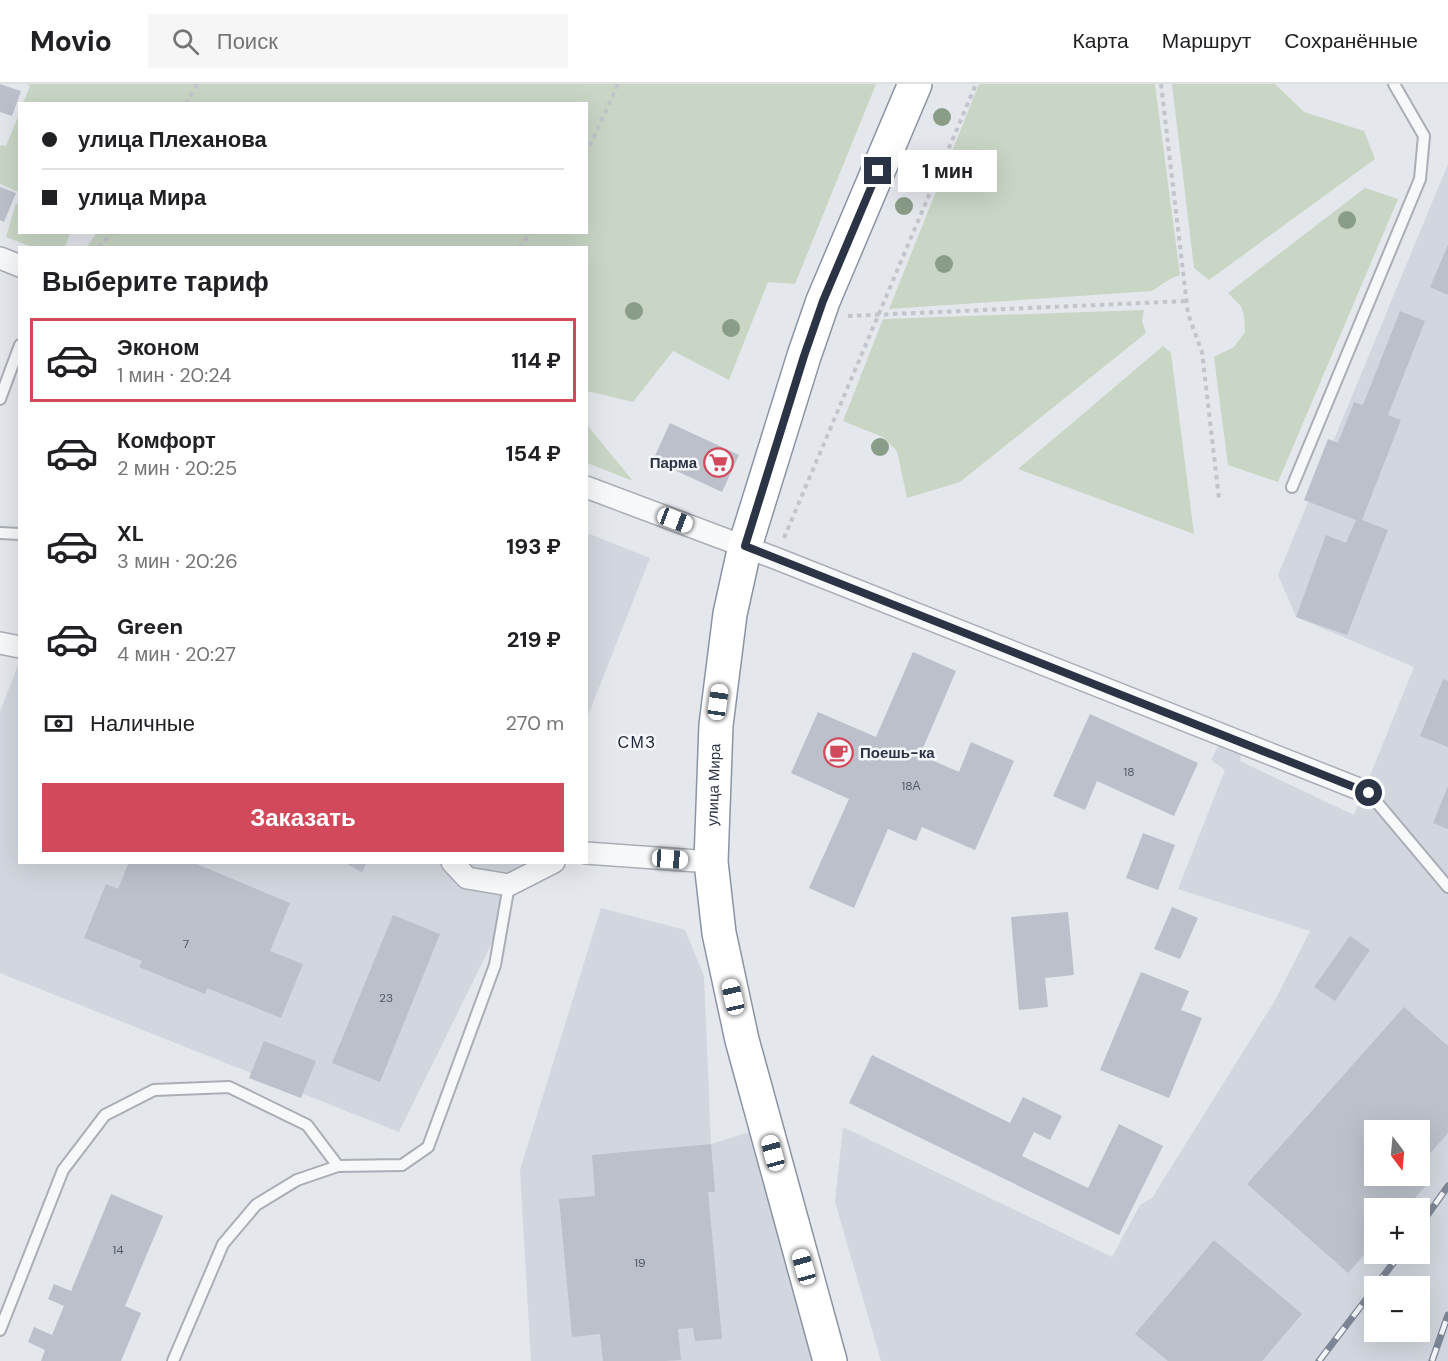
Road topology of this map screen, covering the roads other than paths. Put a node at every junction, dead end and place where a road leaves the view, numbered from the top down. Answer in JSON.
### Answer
{"nodes":[{"id":1,"x":915,"y":84,"type":"edge"},
{"id":2,"x":1394,"y":84,"type":"edge"},
{"id":3,"x":0,"y":258,"type":"edge"},
{"id":4,"x":18,"y":265,"type":"edge"},
{"id":5,"x":18,"y":350,"type":"edge"},
{"id":6,"x":0,"y":399,"type":"edge"},
{"id":7,"x":1292,"y":487,"type":"dead end"},
{"id":8,"x":588,"y":488,"type":"edge"},
{"id":9,"x":0,"y":533,"type":"edge"},
{"id":10,"x":18,"y":534,"type":"edge"},
{"id":11,"x":745,"y":546,"type":"junction"},
{"id":12,"x":0,"y":643,"type":"edge"},
{"id":13,"x":18,"y":647,"type":"edge"},
{"id":14,"x":1369,"y":793,"type":"joint"},
{"id":15,"x":588,"y":853,"type":"edge"},
{"id":16,"x":711,"y":862,"type":"junction"},
{"id":17,"x":454,"y":864,"type":"edge"},
{"id":18,"x":550,"y":864,"type":"edge"},
{"id":19,"x":509,"y":885,"type":"junction"},
{"id":20,"x":1448,"y":887,"type":"edge"},
{"id":21,"x":339,"y":1166,"type":"junction"},
{"id":22,"x":0,"y":1330,"type":"edge"},
{"id":23,"x":827,"y":1360,"type":"edge"},
{"id":24,"x":173,"y":1361,"type":"edge"}],
"edges":[{"from":1,"to":11,"type":"highway","name":"улица Мира"},
{"from":2,"to":7,"type":"lane"},
{"from":3,"to":4,"type":"street"},
{"from":5,"to":6,"type":"lane"},
{"from":8,"to":11,"type":"street"},
{"from":9,"to":10,"type":"lane"},
{"from":11,"to":14,"type":"street"},
{"from":11,"to":16,"type":"highway","name":"улица Мира"},
{"from":12,"to":13,"type":"street"},
{"from":14,"to":20,"type":"lane"},
{"from":15,"to":16,"type":"street"},
{"from":16,"to":23,"type":"highway","name":"улица Мира"},
{"from":17,"to":19,"type":"street"},
{"from":18,"to":19,"type":"street"},
{"from":19,"to":21,"type":"lane"},
{"from":21,"to":22,"type":"lane"},
{"from":21,"to":24,"type":"lane"}]}
